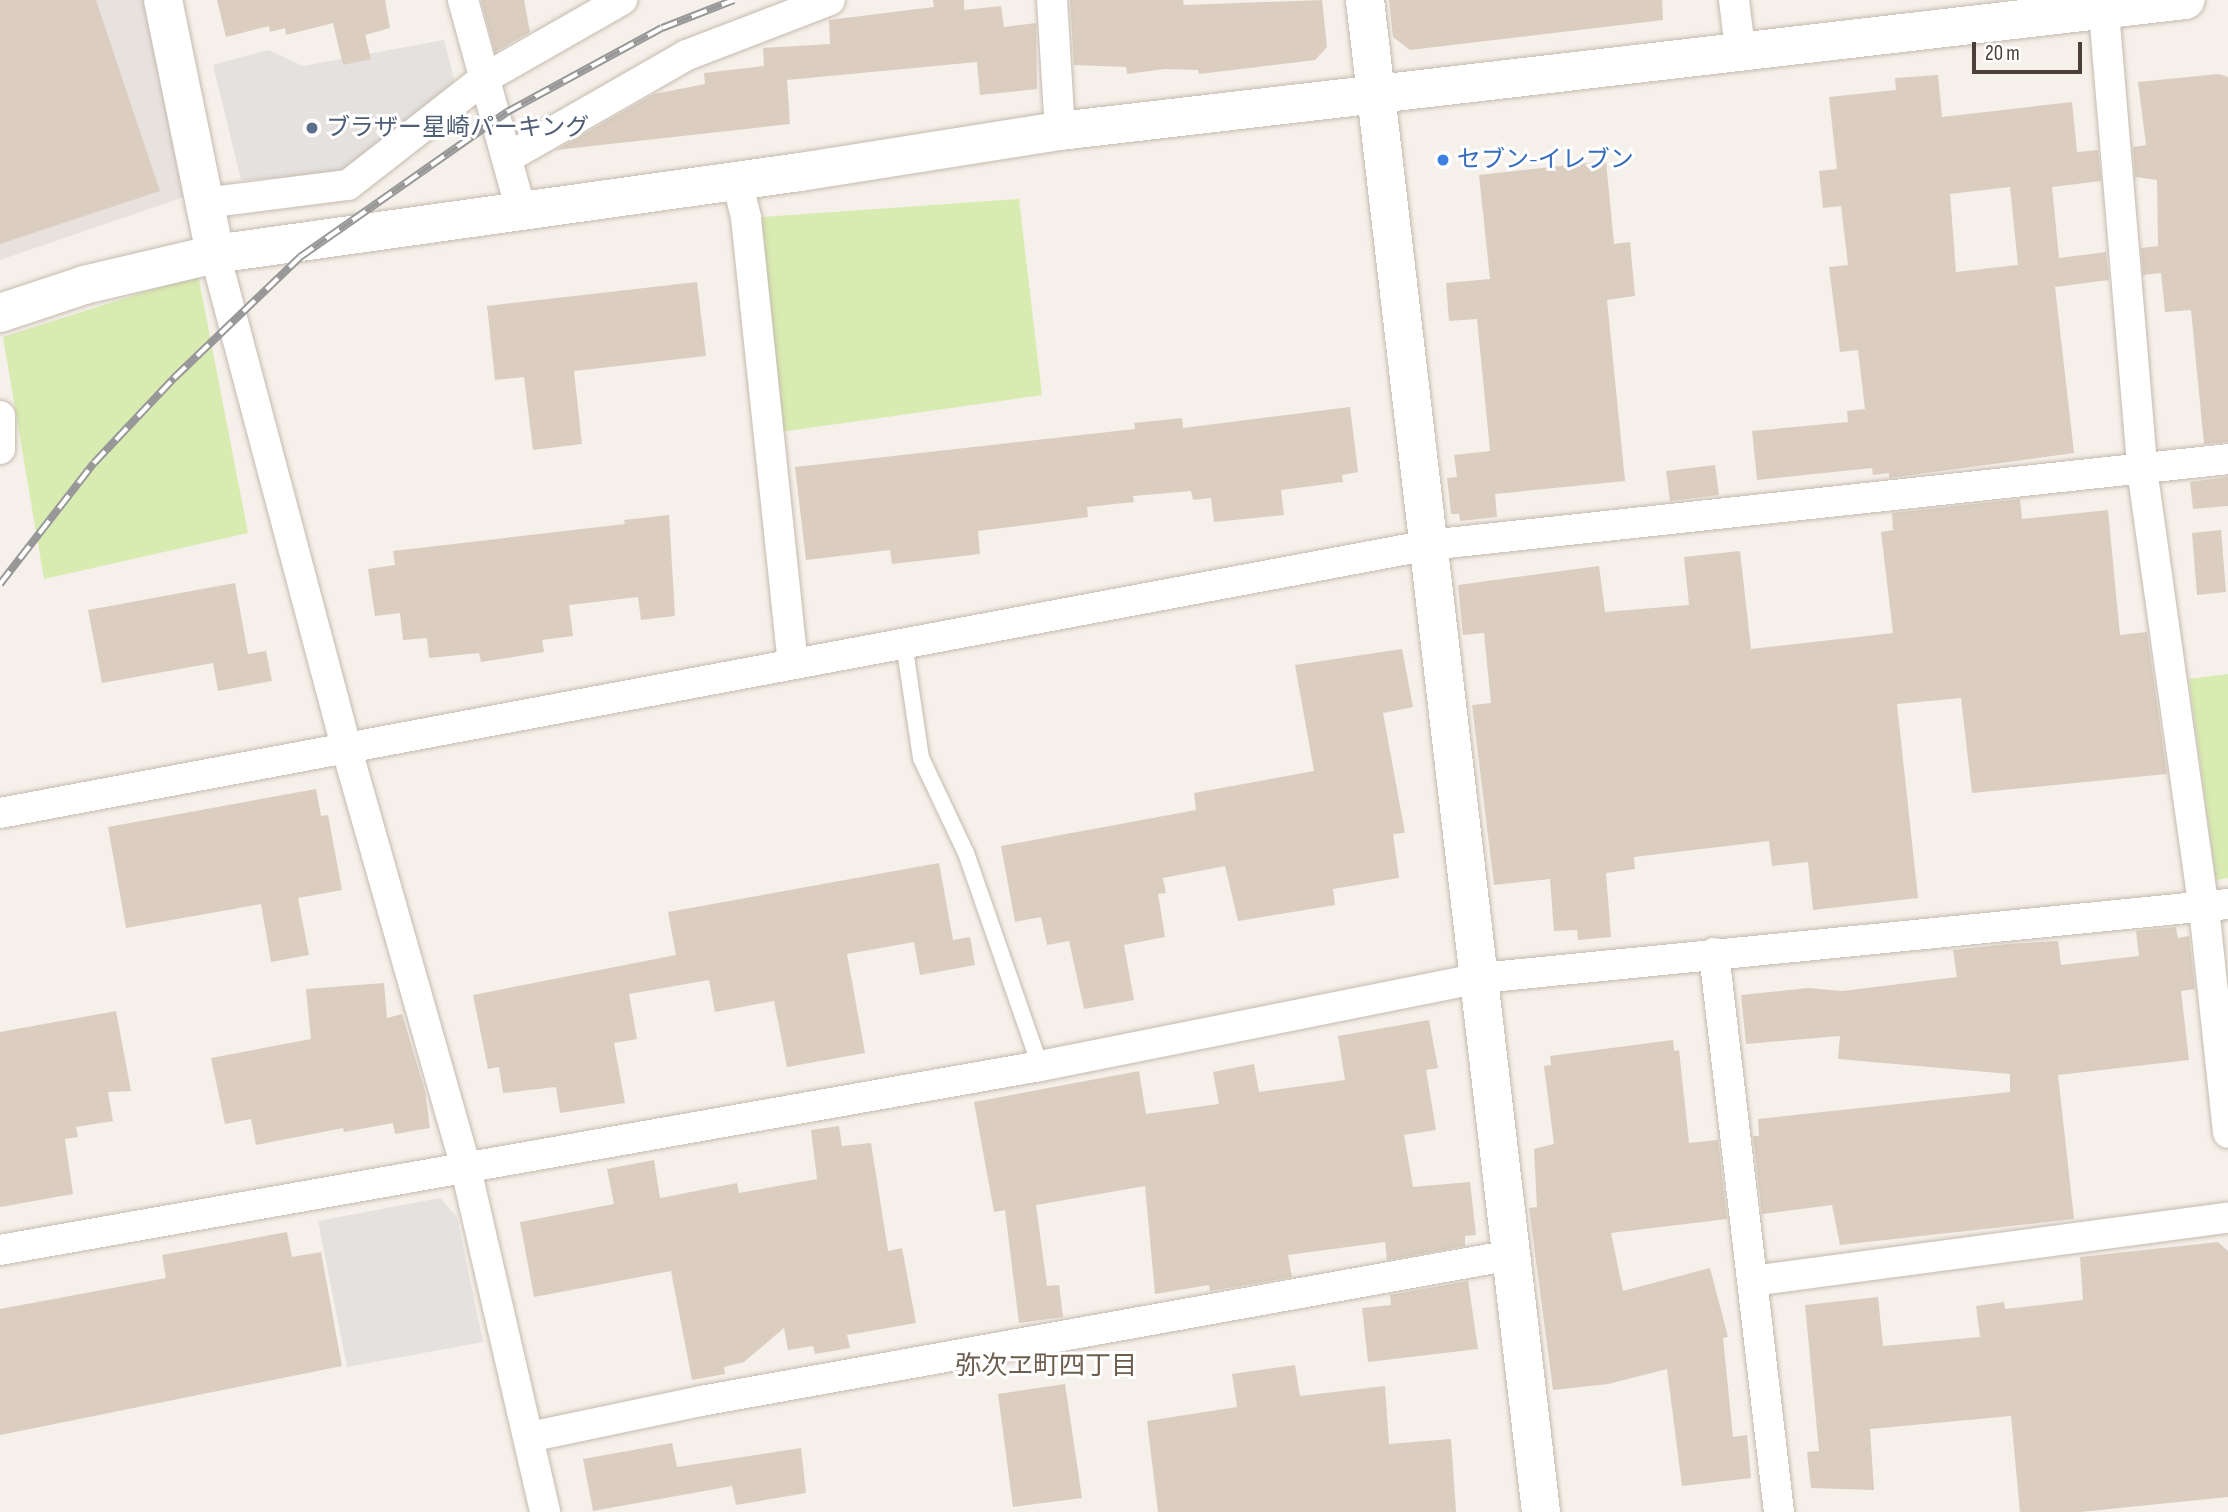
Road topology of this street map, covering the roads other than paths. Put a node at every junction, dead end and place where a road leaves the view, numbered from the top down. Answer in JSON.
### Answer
{"nodes":[{"id":1,"x":163,"y":0,"type":"edge"},
{"id":2,"x":463,"y":0,"type":"edge"},
{"id":3,"x":621,"y":0,"type":"edge"},
{"id":4,"x":830,"y":0,"type":"edge"},
{"id":5,"x":1052,"y":0,"type":"edge"},
{"id":6,"x":1365,"y":0,"type":"edge"},
{"id":7,"x":1734,"y":0,"type":"edge"},
{"id":8,"x":2185,"y":0,"type":"edge"},
{"id":9,"x":2103,"y":4,"type":"edge"},
{"id":10,"x":1740,"y":49,"type":"junction"},
{"id":11,"x":485,"y":78,"type":"junction"},
{"id":12,"x":1377,"y":92,"type":"junction"},
{"id":13,"x":1060,"y":131,"type":"junction"},
{"id":14,"x":507,"y":158,"type":"junction"},
{"id":15,"x":737,"y":181,"type":"junction"},
{"id":16,"x":205,"y":203,"type":"junction"},
{"id":17,"x":521,"y":211,"type":"junction"},
{"id":18,"x":215,"y":254,"type":"junction"},
{"id":19,"x":0,"y":313,"type":"edge"},
{"id":20,"x":0,"y":416,"type":"edge"},
{"id":21,"x":0,"y":449,"type":"edge"},
{"id":22,"x":2228,"y":459,"type":"edge"},
{"id":23,"x":2142,"y":469,"type":"junction"},
{"id":24,"x":1429,"y":545,"type":"junction"},
{"id":25,"x":904,"y":643,"type":"junction"},
{"id":26,"x":793,"y":664,"type":"junction"},
{"id":27,"x":347,"y":750,"type":"junction"},
{"id":28,"x":0,"y":813,"type":"edge"},
{"id":29,"x":2216,"y":906,"type":"edge"},
{"id":30,"x":1714,"y":953,"type":"junction"},
{"id":31,"x":1481,"y":978,"type":"junction"},
{"id":32,"x":1040,"y":1066,"type":"junction"},
{"id":33,"x":2228,"y":1133,"type":"edge"},
{"id":34,"x":466,"y":1169,"type":"junction"},
{"id":35,"x":2228,"y":1218,"type":"edge"},
{"id":36,"x":0,"y":1250,"type":"edge"},
{"id":37,"x":1512,"y":1255,"type":"junction"},
{"id":38,"x":1754,"y":1281,"type":"junction"},
{"id":39,"x":529,"y":1437,"type":"junction"},
{"id":40,"x":545,"y":1512,"type":"edge"},
{"id":41,"x":1541,"y":1512,"type":"edge"},
{"id":42,"x":1779,"y":1512,"type":"edge"}],
"edges":[{"from":1,"to":16,"type":"street"},
{"from":2,"to":11,"type":"street"},
{"from":3,"to":11,"type":"street"},
{"from":4,"to":14,"type":"street"},
{"from":5,"to":13,"type":"street"},
{"from":6,"to":12,"type":"street"},
{"from":7,"to":10,"type":"street"},
{"from":8,"to":9,"type":"street"},
{"from":9,"to":10,"type":"street"},
{"from":9,"to":23,"type":"street"},
{"from":10,"to":12,"type":"street"},
{"from":11,"to":14,"type":"street"},
{"from":11,"to":16,"type":"street"},
{"from":12,"to":13,"type":"street"},
{"from":12,"to":24,"type":"street"},
{"from":13,"to":15,"type":"street"},
{"from":14,"to":17,"type":"street"},
{"from":15,"to":17,"type":"street"},
{"from":15,"to":26,"type":"street"},
{"from":16,"to":18,"type":"street"},
{"from":17,"to":18,"type":"street"},
{"from":18,"to":19,"type":"street"},
{"from":18,"to":27,"type":"street"},
{"from":20,"to":21,"type":"street"},
{"from":22,"to":23,"type":"street"},
{"from":23,"to":24,"type":"street"},
{"from":23,"to":29,"type":"street"},
{"from":24,"to":25,"type":"street"},
{"from":24,"to":31,"type":"street"},
{"from":25,"to":26,"type":"street"},
{"from":25,"to":32,"type":"lane"},
{"from":26,"to":27,"type":"street"},
{"from":27,"to":28,"type":"street"},
{"from":27,"to":34,"type":"street"},
{"from":29,"to":30,"type":"street"},
{"from":29,"to":33,"type":"street"},
{"from":30,"to":31,"type":"street"},
{"from":30,"to":38,"type":"street"},
{"from":31,"to":32,"type":"street"},
{"from":31,"to":37,"type":"street"},
{"from":32,"to":34,"type":"street"},
{"from":34,"to":36,"type":"street"},
{"from":34,"to":39,"type":"street"},
{"from":35,"to":38,"type":"street"},
{"from":37,"to":39,"type":"street"},
{"from":37,"to":41,"type":"street"},
{"from":38,"to":42,"type":"street"},
{"from":39,"to":40,"type":"street"}]}
